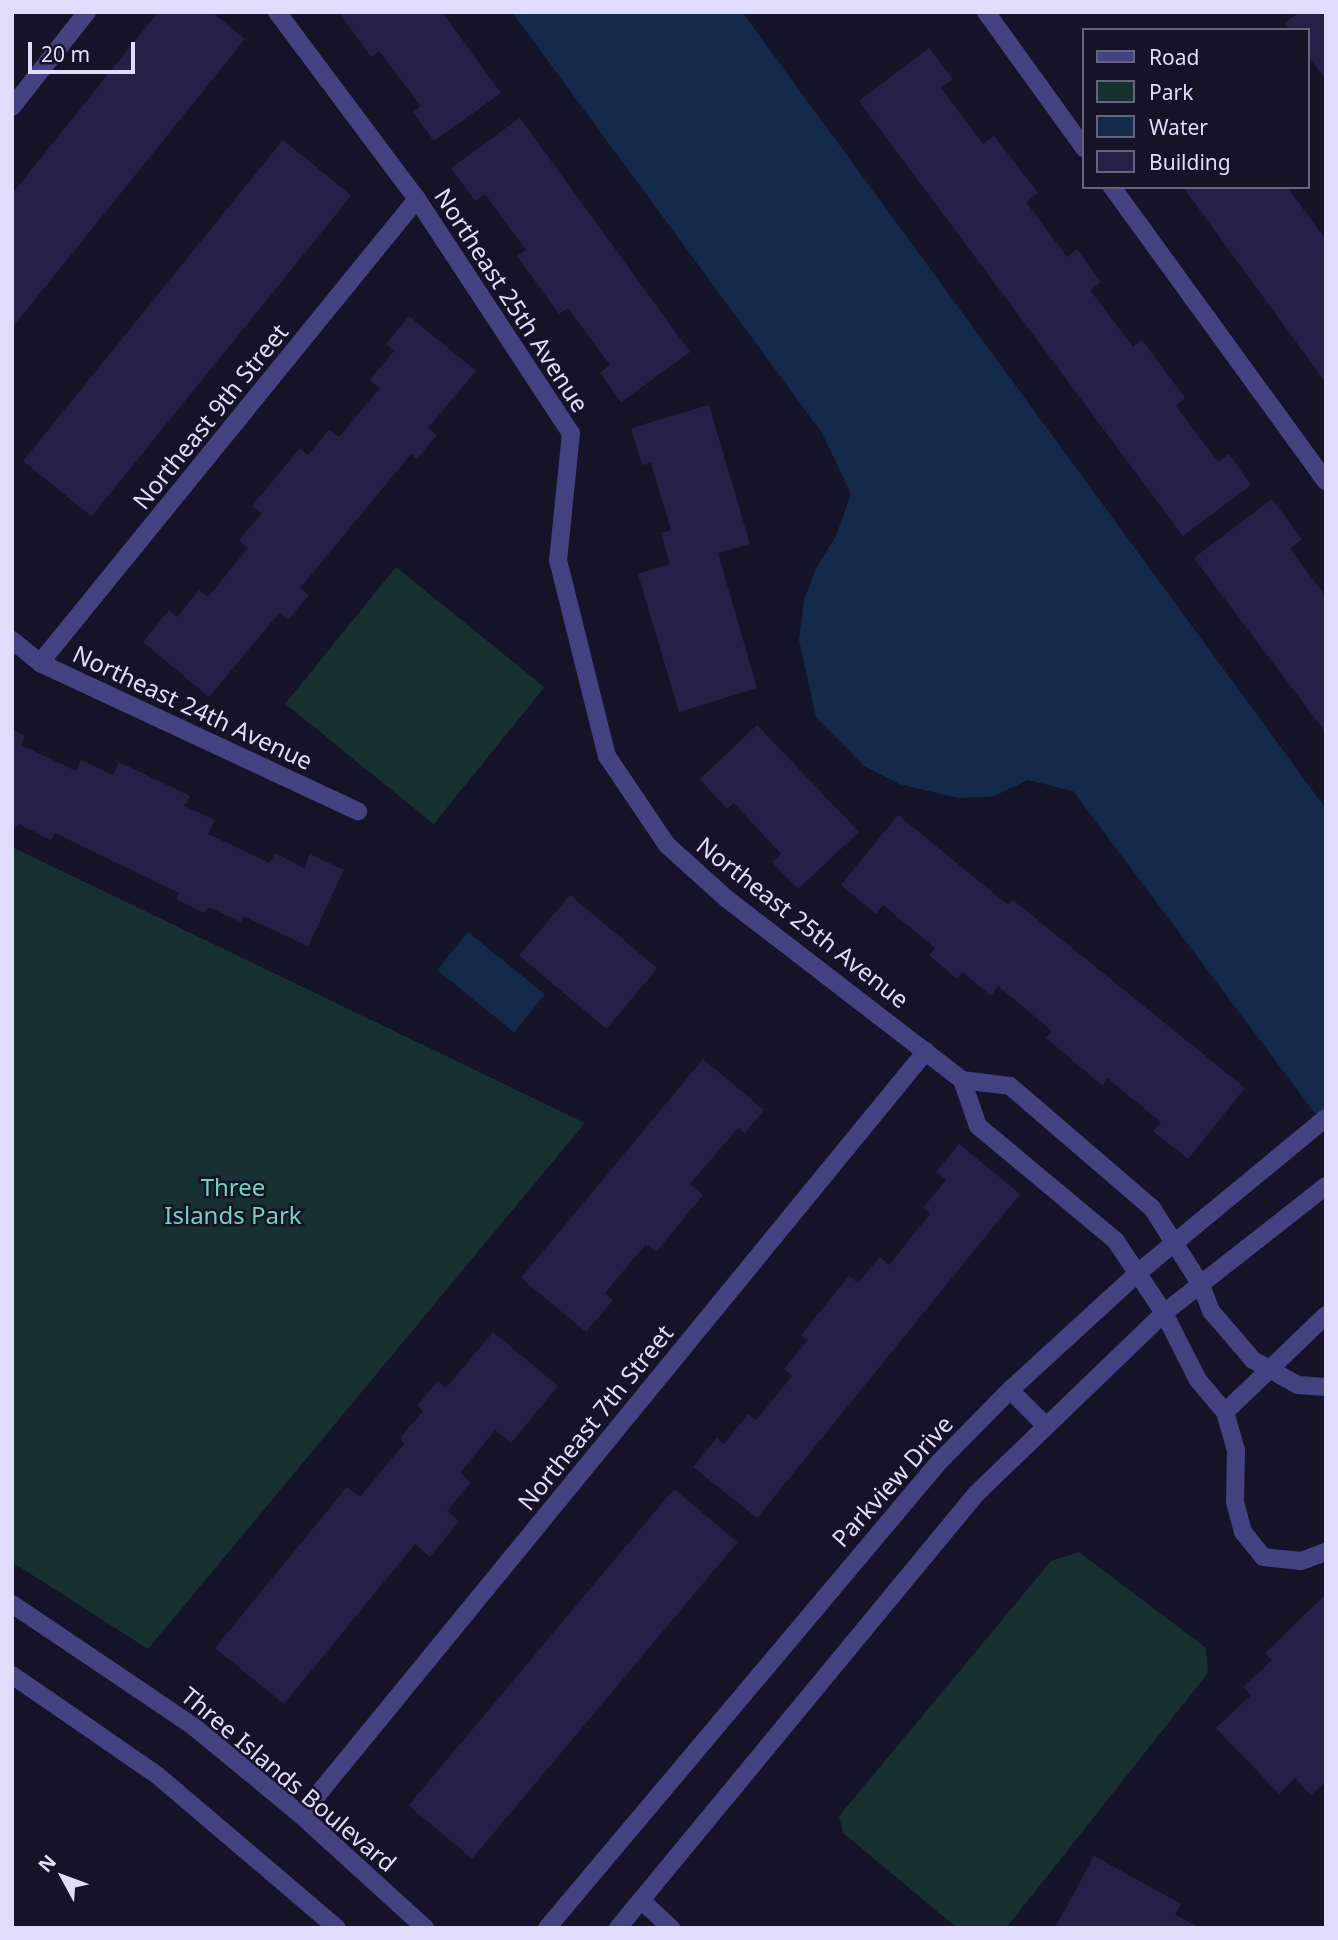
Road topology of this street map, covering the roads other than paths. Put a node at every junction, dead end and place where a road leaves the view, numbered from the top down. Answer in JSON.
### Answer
{"nodes":[{"id":1,"x":87,"y":12,"type":"edge"},
{"id":2,"x":276,"y":12,"type":"edge"},
{"id":3,"x":986,"y":12,"type":"edge"},
{"id":4,"x":12,"y":107,"type":"edge"},
{"id":5,"x":1082,"y":145,"type":"edge"},
{"id":6,"x":1113,"y":189,"type":"edge"},
{"id":7,"x":417,"y":199,"type":"junction"},
{"id":8,"x":1326,"y":481,"type":"edge"},
{"id":9,"x":12,"y":640,"type":"edge"},
{"id":10,"x":40,"y":663,"type":"junction"},
{"id":11,"x":358,"y":811,"type":"dead end"},
{"id":12,"x":926,"y":1051,"type":"junction"},
{"id":13,"x":962,"y":1080,"type":"junction"},
{"id":14,"x":1326,"y":1118,"type":"edge"},
{"id":15,"x":1326,"y":1186,"type":"edge"},
{"id":16,"x":1176,"y":1242,"type":"junction"},
{"id":17,"x":1139,"y":1272,"type":"junction"},
{"id":18,"x":1201,"y":1285,"type":"junction"},
{"id":19,"x":1164,"y":1313,"type":"junction"},
{"id":20,"x":1326,"y":1315,"type":"edge"},
{"id":21,"x":1267,"y":1371,"type":"junction"},
{"id":22,"x":1326,"y":1387,"type":"edge"},
{"id":23,"x":1010,"y":1390,"type":"junction"},
{"id":24,"x":1225,"y":1412,"type":"junction"},
{"id":25,"x":1045,"y":1425,"type":"junction"},
{"id":26,"x":1326,"y":1552,"type":"edge"},
{"id":27,"x":12,"y":1604,"type":"edge"},
{"id":28,"x":12,"y":1675,"type":"edge"},
{"id":29,"x":301,"y":1815,"type":"junction"},
{"id":30,"x":642,"y":1901,"type":"junction"},
{"id":31,"x":337,"y":1928,"type":"edge"},
{"id":32,"x":425,"y":1928,"type":"edge"},
{"id":33,"x":547,"y":1928,"type":"edge"},
{"id":34,"x":618,"y":1928,"type":"edge"},
{"id":35,"x":671,"y":1928,"type":"edge"}],
"edges":[{"from":1,"to":4,"type":"street"},
{"from":2,"to":7,"type":"street","name":"Northeast 25th Avenue"},
{"from":3,"to":5,"type":"street"},
{"from":6,"to":8,"type":"street"},
{"from":7,"to":10,"type":"street","name":"Northeast 9th Street"},
{"from":7,"to":12,"type":"street","name":"Northeast 25th Avenue"},
{"from":9,"to":10,"type":"street","name":"Northeast 24th Avenue"},
{"from":10,"to":11,"type":"street","name":"Northeast 24th Avenue"},
{"from":12,"to":13,"type":"street","name":"Northeast 25th Avenue"},
{"from":12,"to":29,"type":"street","name":"Northeast 7th Street"},
{"from":13,"to":16,"type":"street"},
{"from":13,"to":17,"type":"street"},
{"from":14,"to":16,"type":"street","name":"Parkview Drive"},
{"from":15,"to":18,"type":"street"},
{"from":16,"to":17,"type":"street","name":"Parkview Drive"},
{"from":16,"to":18,"type":"street"},
{"from":17,"to":19,"type":"street"},
{"from":17,"to":23,"type":"street","name":"Parkview Drive"},
{"from":18,"to":19,"type":"street"},
{"from":18,"to":21,"type":"street"},
{"from":19,"to":24,"type":"street"},
{"from":19,"to":25,"type":"street"},
{"from":20,"to":21,"type":"street"},
{"from":21,"to":22,"type":"street"},
{"from":21,"to":24,"type":"street"},
{"from":23,"to":25,"type":"street"},
{"from":23,"to":33,"type":"street","name":"Parkview Drive"},
{"from":24,"to":26,"type":"street"},
{"from":25,"to":30,"type":"street"},
{"from":27,"to":29,"type":"street","name":"Three Islands Boulevard"},
{"from":28,"to":31,"type":"street"},
{"from":29,"to":32,"type":"street","name":"Three Islands Boulevard"},
{"from":30,"to":34,"type":"street"},
{"from":30,"to":35,"type":"street"}]}
